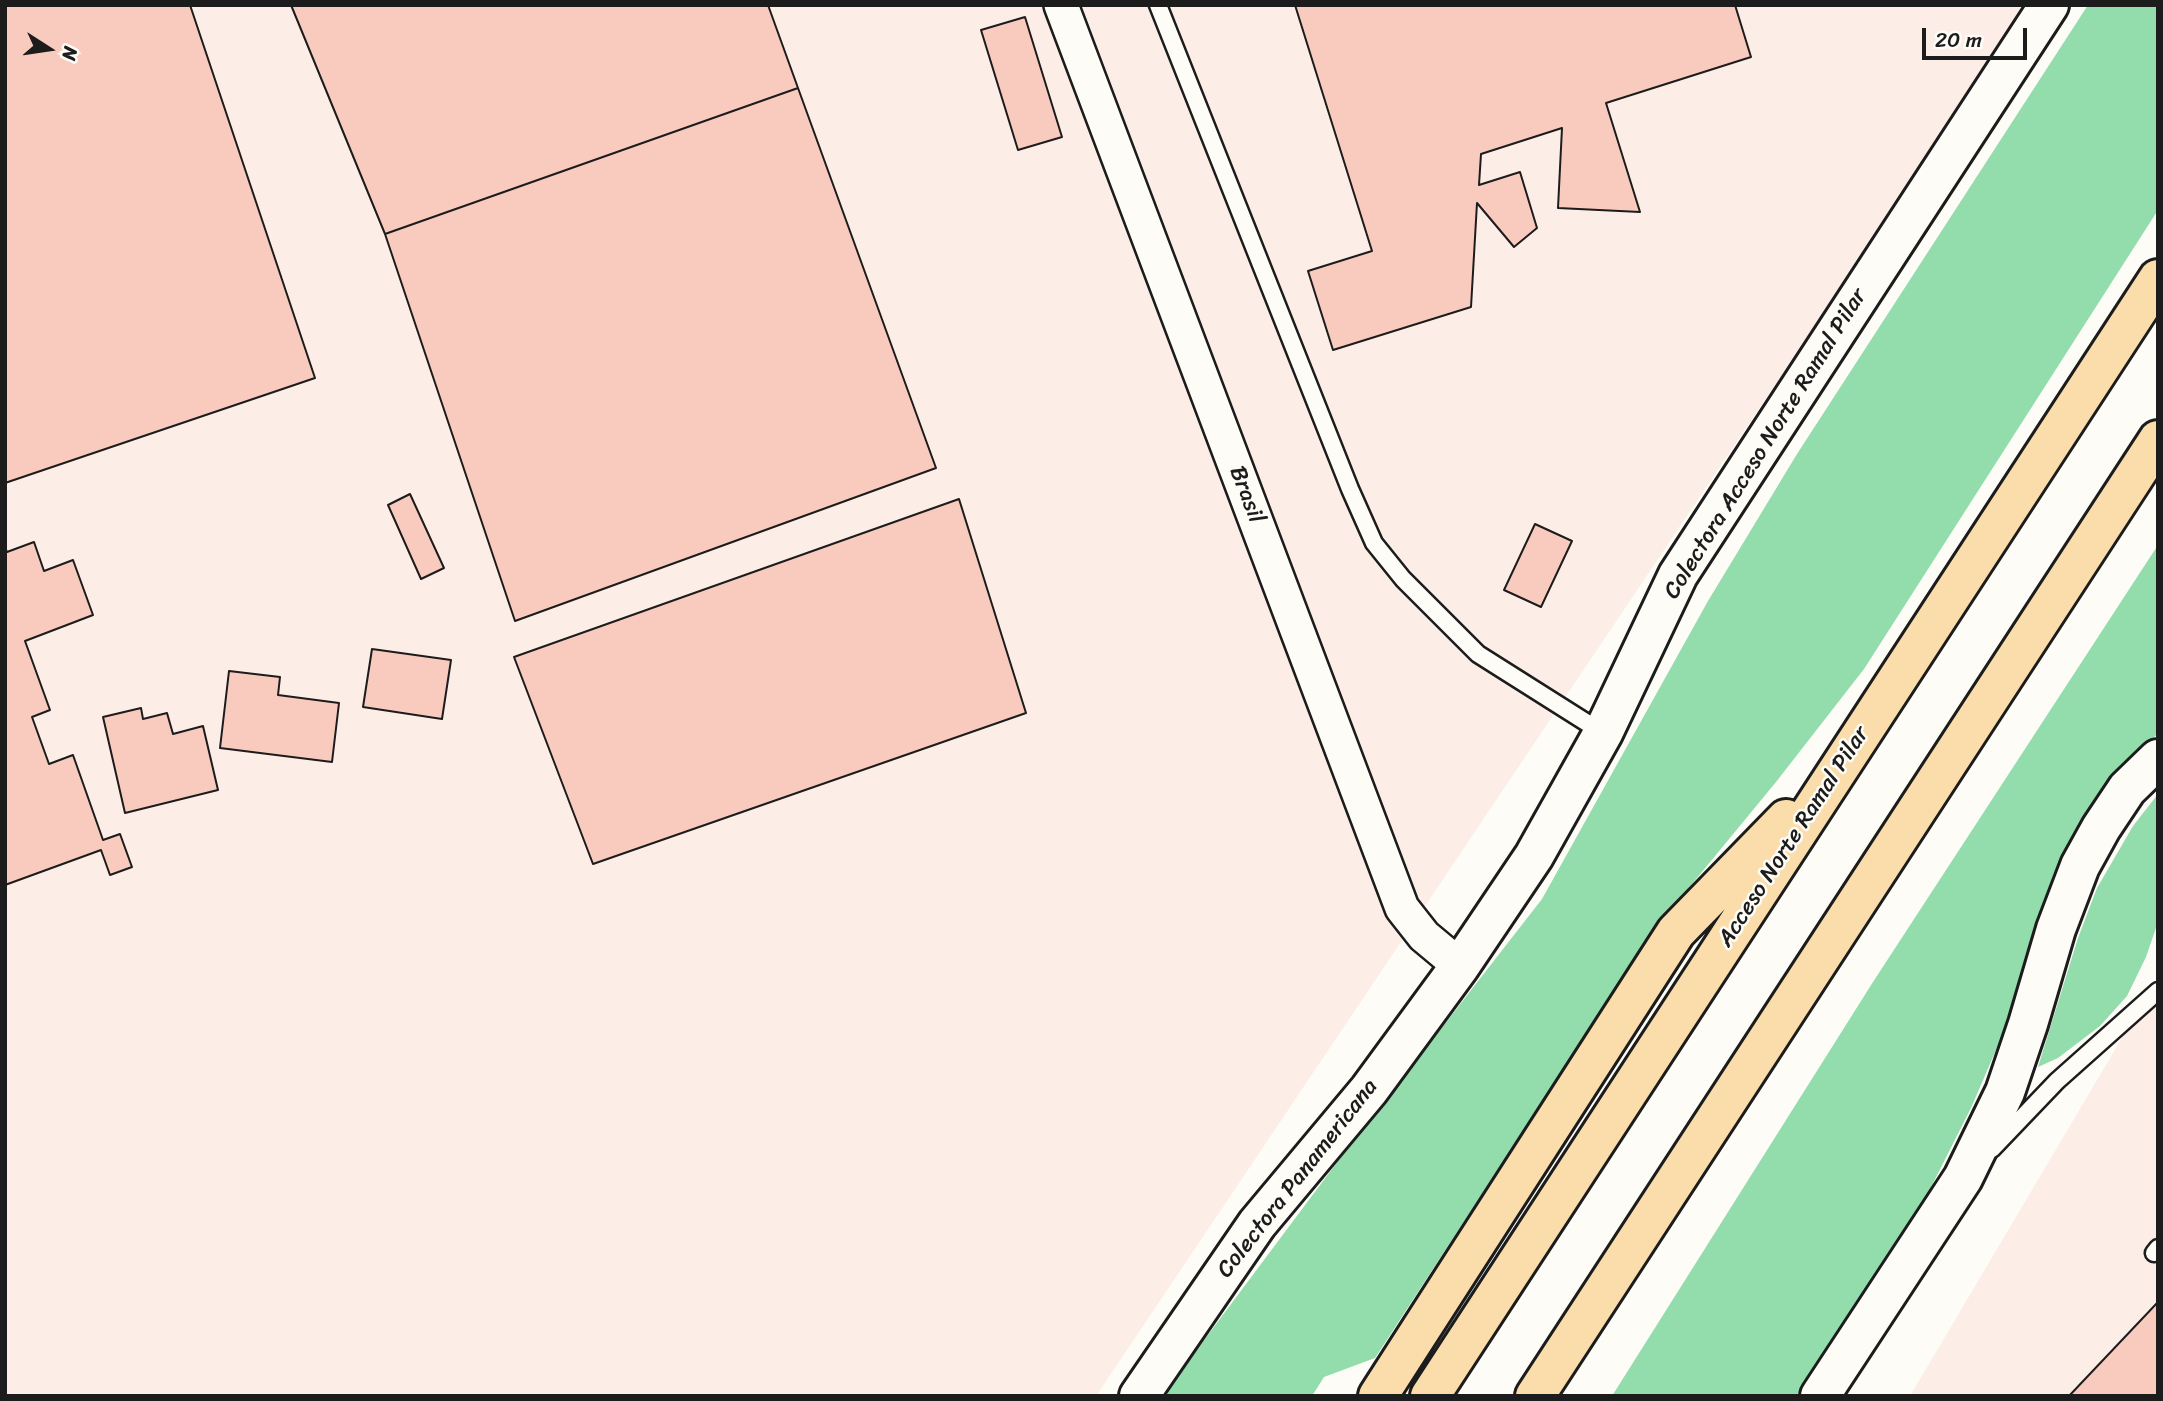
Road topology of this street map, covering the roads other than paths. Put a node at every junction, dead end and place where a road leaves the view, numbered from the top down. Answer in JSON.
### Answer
{"nodes":[{"id":1,"x":1061,"y":5,"type":"edge"},
{"id":2,"x":1158,"y":5,"type":"edge"},
{"id":3,"x":2049,"y":5,"type":"edge"},
{"id":4,"x":2158,"y":279,"type":"edge"},
{"id":5,"x":2158,"y":440,"type":"edge"},
{"id":6,"x":1604,"y":733,"type":"junction"},
{"id":7,"x":1848,"y":754,"type":"junction"},
{"id":8,"x":2158,"y":760,"type":"edge"},
{"id":9,"x":1460,"y":966,"type":"junction"},
{"id":10,"x":2158,"y":991,"type":"edge"},
{"id":11,"x":1963,"y":1178,"type":"junction"},
{"id":12,"x":1672,"y":1185,"type":"junction"},
{"id":13,"x":1139,"y":1396,"type":"edge"},
{"id":14,"x":1378,"y":1396,"type":"edge"},
{"id":15,"x":1430,"y":1396,"type":"edge"},
{"id":16,"x":1535,"y":1396,"type":"edge"},
{"id":17,"x":1564,"y":1396,"type":"edge"},
{"id":18,"x":1820,"y":1396,"type":"edge"}],
"edges":[{"from":1,"to":9,"type":"street","name":"Brasil"},
{"from":2,"to":6,"type":"lane"},
{"from":3,"to":6,"type":"street","name":"Colectora Acceso Norte Ramal Pilar"},
{"from":4,"to":7,"type":"highway","name":"Acceso Norte Ramal Pilar"},
{"from":5,"to":12,"type":"highway"},
{"from":6,"to":9,"type":"street","name":"Colectora Acceso Norte Ramal Pilar"},
{"from":7,"to":14,"type":"highway"},
{"from":7,"to":15,"type":"highway","name":"Acceso Norte Ramal Pilar"},
{"from":8,"to":11,"type":"street"},
{"from":9,"to":13,"type":"street","name":"Colectora Panamericana"},
{"from":10,"to":11,"type":"lane"},
{"from":11,"to":18,"type":"street"},
{"from":12,"to":16,"type":"highway"},
{"from":12,"to":17,"type":"highway"}]}
